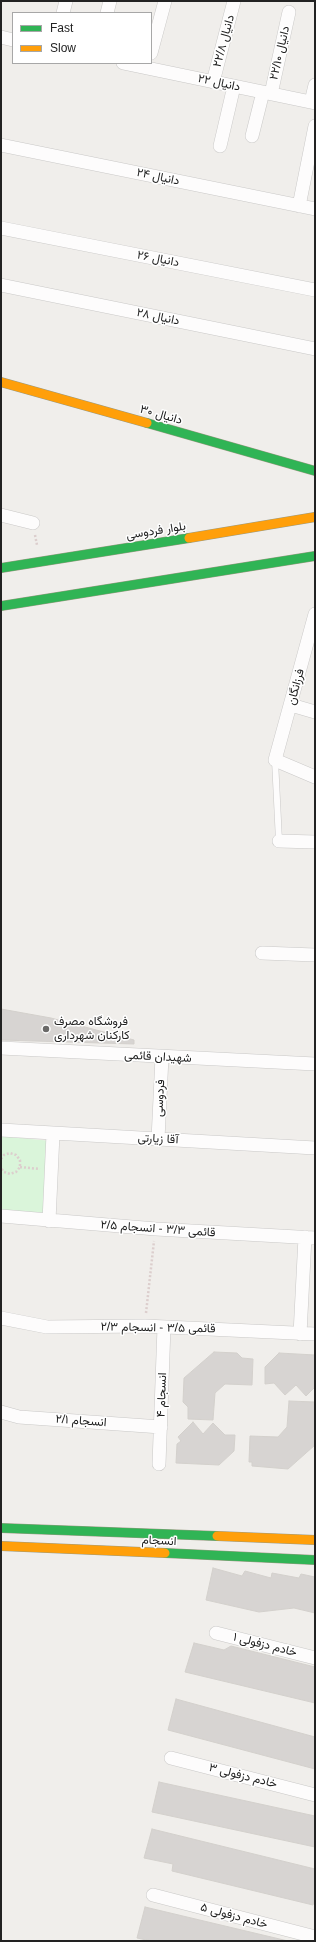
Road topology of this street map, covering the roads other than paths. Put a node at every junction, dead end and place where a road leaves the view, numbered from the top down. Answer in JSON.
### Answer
{"nodes":[{"id":1,"x":66,"y":1,"type":"edge"},
{"id":2,"x":110,"y":1,"type":"edge"},
{"id":3,"x":165,"y":1,"type":"edge"},
{"id":4,"x":234,"y":1,"type":"edge"},
{"id":5,"x":63,"y":12,"type":"edge"},
{"id":6,"x":107,"y":12,"type":"edge"},
{"id":7,"x":289,"y":12,"type":"dead end"},
{"id":8,"x":1,"y":37,"type":"edge"},
{"id":9,"x":12,"y":40,"type":"edge"},
{"id":10,"x":152,"y":49,"type":"edge"},
{"id":11,"x":136,"y":64,"type":"edge"},
{"id":12,"x":148,"y":65,"type":"edge"},
{"id":13,"x":213,"y":82,"type":"junction"},
{"id":14,"x":315,"y":85,"type":"edge"},
{"id":15,"x":234,"y":86,"type":"junction"},
{"id":16,"x":267,"y":93,"type":"junction"},
{"id":17,"x":313,"y":103,"type":"edge"},
{"id":18,"x":315,"y":126,"type":"edge"},
{"id":19,"x":252,"y":136,"type":"dead end"},
{"id":20,"x":1,"y":145,"type":"edge"},
{"id":21,"x":220,"y":146,"type":"dead end"},
{"id":22,"x":299,"y":206,"type":"junction"},
{"id":23,"x":315,"y":209,"type":"edge"},
{"id":24,"x":1,"y":228,"type":"edge"},
{"id":25,"x":1,"y":285,"type":"edge"},
{"id":26,"x":315,"y":290,"type":"edge"},
{"id":27,"x":315,"y":350,"type":"edge"},
{"id":28,"x":1,"y":382,"type":"edge"},
{"id":29,"x":315,"y":471,"type":"edge"},
{"id":30,"x":1,"y":514,"type":"edge"},
{"id":31,"x":315,"y":517,"type":"edge"},
{"id":32,"x":33,"y":523,"type":"road end"},
{"id":33,"x":315,"y":556,"type":"edge"},
{"id":34,"x":1,"y":568,"type":"edge"},
{"id":35,"x":1,"y":606,"type":"edge"},
{"id":36,"x":315,"y":614,"type":"edge"},
{"id":37,"x":291,"y":705,"type":"junction"},
{"id":38,"x":315,"y":712,"type":"edge"},
{"id":39,"x":275,"y":760,"type":"junction"},
{"id":40,"x":315,"y":777,"type":"edge"},
{"id":41,"x":279,"y":841,"type":"joint"},
{"id":42,"x":315,"y":842,"type":"edge"},
{"id":43,"x":262,"y":953,"type":"dead end"},
{"id":44,"x":315,"y":955,"type":"edge"},
{"id":45,"x":1,"y":1048,"type":"edge"},
{"id":46,"x":162,"y":1057,"type":"junction"},
{"id":47,"x":315,"y":1064,"type":"edge"},
{"id":48,"x":1,"y":1130,"type":"edge"},
{"id":49,"x":54,"y":1134,"type":"junction"},
{"id":50,"x":158,"y":1139,"type":"junction"},
{"id":51,"x":315,"y":1148,"type":"edge"},
{"id":52,"x":1,"y":1216,"type":"edge"},
{"id":53,"x":49,"y":1221,"type":"junction"},
{"id":54,"x":310,"y":1238,"type":"edge"},
{"id":55,"x":1,"y":1318,"type":"edge"},
{"id":56,"x":164,"y":1327,"type":"junction"},
{"id":57,"x":300,"y":1334,"type":"junction"},
{"id":58,"x":315,"y":1334,"type":"edge"},
{"id":59,"x":1,"y":1412,"type":"edge"},
{"id":60,"x":161,"y":1426,"type":"junction"},
{"id":61,"x":159,"y":1464,"type":"dead end"},
{"id":62,"x":1,"y":1528,"type":"edge"},
{"id":63,"x":315,"y":1540,"type":"edge"},
{"id":64,"x":1,"y":1546,"type":"edge"},
{"id":65,"x":315,"y":1560,"type":"edge"},
{"id":66,"x":216,"y":1633,"type":"dead end"},
{"id":67,"x":315,"y":1658,"type":"edge"},
{"id":68,"x":171,"y":1758,"type":"dead end"},
{"id":69,"x":315,"y":1795,"type":"edge"},
{"id":70,"x":153,"y":1894,"type":"dead end"},
{"id":71,"x":315,"y":1937,"type":"edge"}],
"edges":[{"from":1,"to":5,"type":"street"},
{"from":2,"to":6,"type":"street"},
{"from":3,"to":10,"type":"street"},
{"from":4,"to":13,"type":"street","name":"دانیال ۲۲/۸"},
{"from":7,"to":16,"type":"street","name":"دانیال ۲۲/۱۰"},
{"from":8,"to":9,"type":"street"},
{"from":11,"to":12,"type":"street","name":"دانیال ۲۲"},
{"from":12,"to":13,"type":"street","name":"دانیال ۲۲"},
{"from":13,"to":15,"type":"street","name":"دانیال ۲۲"},
{"from":14,"to":17,"type":"street"},
{"from":15,"to":16,"type":"street","name":"دانیال ۲۲"},
{"from":15,"to":21,"type":"street"},
{"from":16,"to":17,"type":"street","name":"دانیال ۲۲"},
{"from":16,"to":19,"type":"street","name":"دانیال ۲۲/۱۰"},
{"from":18,"to":22,"type":"street"},
{"from":20,"to":22,"type":"street","name":"دانیال ۲۴"},
{"from":22,"to":23,"type":"street","name":"دانیال ۲۴"},
{"from":24,"to":26,"type":"street","name":"دانیال ۲۶"},
{"from":25,"to":27,"type":"street","name":"دانیال ۲۸"},
{"from":28,"to":29,"type":"main road","name":"دانیال ۳۰"},
{"from":30,"to":32,"type":"street"},
{"from":31,"to":34,"type":"main road","name":"بلوار فردوسی"},
{"from":33,"to":35,"type":"main road"},
{"from":36,"to":37,"type":"street","name":"فرزانگان"},
{"from":37,"to":38,"type":"street"},
{"from":37,"to":39,"type":"street","name":"فرزانگان"},
{"from":39,"to":40,"type":"street"},
{"from":39,"to":41,"type":"lane"},
{"from":41,"to":42,"type":"street"},
{"from":43,"to":44,"type":"street"},
{"from":45,"to":46,"type":"street","name":"شهیدان قائمی"},
{"from":46,"to":47,"type":"street","name":"شهیدان قائمی"},
{"from":46,"to":50,"type":"street","name":"فردوسی"},
{"from":48,"to":49,"type":"street","name":"آقا زیارتی"},
{"from":49,"to":50,"type":"street","name":"آقا زیارتی"},
{"from":49,"to":53,"type":"street"},
{"from":50,"to":51,"type":"street","name":"آقا زیارتی"},
{"from":52,"to":53,"type":"street","name":"قائمی ۳/۳ - انسجام ۲/۵"},
{"from":53,"to":54,"type":"street","name":"قائمی ۳/۳ - انسجام ۲/۵"},
{"from":54,"to":57,"type":"street"},
{"from":55,"to":56,"type":"street","name":"قائمی ۳/۵ - انسجام ۲/۳"},
{"from":56,"to":57,"type":"street","name":"قائمی ۳/۵ - انسجام ۲/۳"},
{"from":56,"to":60,"type":"street","name":"انسجام ۴"},
{"from":57,"to":58,"type":"street","name":"قائمی ۳/۵ - انسجام ۲/۳"},
{"from":59,"to":60,"type":"street","name":"انسجام ۲/۱"},
{"from":60,"to":61,"type":"street","name":"انسجام ۴"},
{"from":62,"to":63,"type":"main road","name":"انسجام"},
{"from":64,"to":65,"type":"main road","name":"انسجام"},
{"from":66,"to":67,"type":"street","name":"خادم دزفولی ۱"},
{"from":68,"to":69,"type":"street","name":"خادم دزفولی ۳"},
{"from":70,"to":71,"type":"street","name":"خادم دزفولی ۵"}]}
